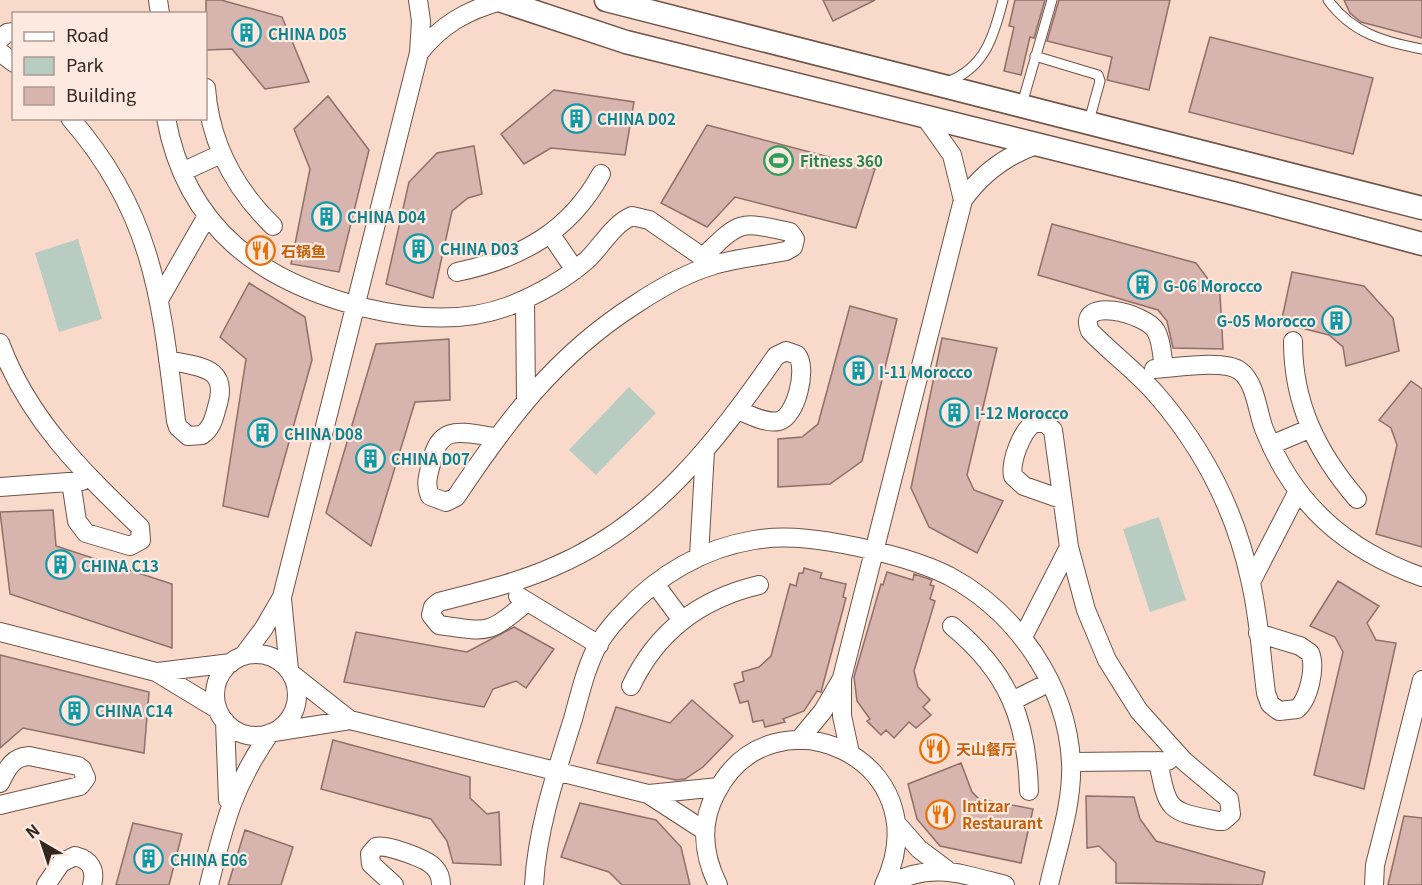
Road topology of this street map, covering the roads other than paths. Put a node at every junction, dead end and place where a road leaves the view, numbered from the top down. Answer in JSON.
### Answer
{"nodes":[{"id":1,"x":418,"y":0,"type":"edge"},
{"id":2,"x":500,"y":0,"type":"edge"},
{"id":3,"x":606,"y":0,"type":"edge"},
{"id":4,"x":1003,"y":0,"type":"edge"},
{"id":5,"x":1052,"y":0,"type":"edge"},
{"id":6,"x":1328,"y":0,"type":"edge"},
{"id":7,"x":1422,"y":49,"type":"edge"},
{"id":8,"x":0,"y":52,"type":"edge"},
{"id":9,"x":419,"y":53,"type":"junction"},
{"id":10,"x":1035,"y":56,"type":"junction"},
{"id":11,"x":12,"y":61,"type":"edge"},
{"id":12,"x":943,"y":84,"type":"junction"},
{"id":13,"x":207,"y":95,"type":"edge"},
{"id":14,"x":1022,"y":104,"type":"junction"},
{"id":15,"x":925,"y":117,"type":"junction"},
{"id":16,"x":72,"y":120,"type":"edge"},
{"id":17,"x":167,"y":120,"type":"edge"},
{"id":18,"x":1089,"y":122,"type":"junction"},
{"id":19,"x":1036,"y":145,"type":"junction"},
{"id":20,"x":221,"y":154,"type":"junction"},
{"id":21,"x":182,"y":172,"type":"junction"},
{"id":22,"x":601,"y":174,"type":"dead end"},
{"id":23,"x":1331,"y":183,"type":"junction"},
{"id":24,"x":1236,"y":194,"type":"junction"},
{"id":25,"x":963,"y":200,"type":"junction"},
{"id":26,"x":1422,"y":208,"type":"edge"},
{"id":27,"x":207,"y":216,"type":"junction"},
{"id":28,"x":273,"y":226,"type":"dead end"},
{"id":29,"x":551,"y":235,"type":"junction"},
{"id":30,"x":1422,"y":244,"type":"edge"},
{"id":31,"x":575,"y":270,"type":"junction"},
{"id":32,"x":457,"y":272,"type":"dead end"},
{"id":33,"x":160,"y":298,"type":"junction"},
{"id":34,"x":525,"y":299,"type":"junction"},
{"id":35,"x":356,"y":306,"type":"junction"},
{"id":36,"x":1293,"y":341,"type":"dead end"},
{"id":37,"x":0,"y":343,"type":"edge"},
{"id":38,"x":168,"y":360,"type":"dead end"},
{"id":39,"x":1164,"y":368,"type":"junction"},
{"id":40,"x":1134,"y":370,"type":"junction"},
{"id":41,"x":526,"y":399,"type":"junction"},
{"id":42,"x":738,"y":410,"type":"dead end"},
{"id":43,"x":1309,"y":429,"type":"junction"},
{"id":44,"x":496,"y":437,"type":"dead end"},
{"id":45,"x":1271,"y":445,"type":"junction"},
{"id":46,"x":705,"y":451,"type":"junction"},
{"id":47,"x":91,"y":480,"type":"junction"},
{"id":48,"x":71,"y":482,"type":"junction"},
{"id":49,"x":0,"y":487,"type":"edge"},
{"id":50,"x":1297,"y":493,"type":"junction"},
{"id":51,"x":1061,"y":499,"type":"dead end"},
{"id":52,"x":1357,"y":499,"type":"dead end"},
{"id":53,"x":1069,"y":547,"type":"junction"},
{"id":54,"x":874,"y":551,"type":"junction"},
{"id":55,"x":699,"y":556,"type":"junction"},
{"id":56,"x":1422,"y":577,"type":"edge"},
{"id":57,"x":1251,"y":582,"type":"junction"},
{"id":58,"x":655,"y":584,"type":"junction"},
{"id":59,"x":500,"y":585,"type":"junction"},
{"id":60,"x":759,"y":585,"type":"dead end"},
{"id":61,"x":282,"y":597,"type":"junction"},
{"id":62,"x":527,"y":602,"type":"junction"},
{"id":63,"x":681,"y":619,"type":"junction"},
{"id":64,"x":952,"y":626,"type":"dead end"},
{"id":65,"x":0,"y":632,"type":"edge"},
{"id":66,"x":1258,"y":633,"type":"dead end"},
{"id":67,"x":1023,"y":637,"type":"junction"},
{"id":68,"x":599,"y":645,"type":"junction"},
{"id":69,"x":237,"y":659,"type":"junction"},
{"id":70,"x":156,"y":672,"type":"junction"},
{"id":71,"x":291,"y":672,"type":"junction"},
{"id":72,"x":842,"y":678,"type":"junction"},
{"id":73,"x":1422,"y":680,"type":"edge"},
{"id":74,"x":1050,"y":682,"type":"junction"},
{"id":75,"x":631,"y":686,"type":"dead end"},
{"id":76,"x":1014,"y":700,"type":"junction"},
{"id":77,"x":221,"y":715,"type":"junction"},
{"id":78,"x":350,"y":720,"type":"junction"},
{"id":79,"x":272,"y":733,"type":"junction"},
{"id":80,"x":799,"y":740,"type":"junction"},
{"id":81,"x":850,"y":753,"type":"junction"},
{"id":82,"x":1158,"y":761,"type":"junction"},
{"id":83,"x":1184,"y":761,"type":"junction"},
{"id":84,"x":1071,"y":762,"type":"junction"},
{"id":85,"x":557,"y":771,"type":"junction"},
{"id":86,"x":0,"y":783,"type":"edge"},
{"id":87,"x":719,"y":787,"type":"junction"},
{"id":88,"x":1029,"y":791,"type":"dead end"},
{"id":89,"x":648,"y":794,"type":"junction"},
{"id":90,"x":1,"y":803,"type":"edge"},
{"id":91,"x":228,"y":809,"type":"junction"},
{"id":92,"x":897,"y":824,"type":"junction"},
{"id":93,"x":705,"y":831,"type":"junction"},
{"id":94,"x":947,"y":870,"type":"junction"},
{"id":95,"x":1371,"y":880,"type":"edge"},
{"id":96,"x":46,"y":885,"type":"edge"},
{"id":97,"x":92,"y":885,"type":"edge"},
{"id":98,"x":209,"y":885,"type":"edge"},
{"id":99,"x":394,"y":885,"type":"edge"},
{"id":100,"x":441,"y":885,"type":"edge"},
{"id":101,"x":534,"y":885,"type":"edge"},
{"id":102,"x":718,"y":885,"type":"edge"},
{"id":103,"x":885,"y":885,"type":"edge"},
{"id":104,"x":1005,"y":885,"type":"edge"},
{"id":105,"x":1049,"y":885,"type":"edge"}],
"edges":[{"from":1,"to":9,"type":"street"},
{"from":2,"to":9,"type":"street"},
{"from":2,"to":15,"type":"street"},
{"from":3,"to":12,"type":"street"},
{"from":4,"to":12,"type":"lane"},
{"from":5,"to":10,"type":"lane"},
{"from":6,"to":7,"type":"lane"},
{"from":8,"to":11,"type":"street"},
{"from":9,"to":35,"type":"street"},
{"from":10,"to":14,"type":"lane"},
{"from":10,"to":18,"type":"lane"},
{"from":12,"to":14,"type":"street"},
{"from":13,"to":20,"type":"street"},
{"from":14,"to":18,"type":"street"},
{"from":15,"to":19,"type":"street"},
{"from":15,"to":25,"type":"street"},
{"from":16,"to":33,"type":"street"},
{"from":17,"to":21,"type":"street"},
{"from":18,"to":23,"type":"street"},
{"from":19,"to":24,"type":"street"},
{"from":19,"to":25,"type":"street"},
{"from":20,"to":21,"type":"street"},
{"from":20,"to":28,"type":"street"},
{"from":21,"to":27,"type":"street"},
{"from":22,"to":29,"type":"street"},
{"from":23,"to":24,"type":"street"},
{"from":23,"to":26,"type":"street"},
{"from":24,"to":30,"type":"street"},
{"from":25,"to":54,"type":"street"},
{"from":27,"to":33,"type":"street"},
{"from":27,"to":35,"type":"street"},
{"from":29,"to":31,"type":"street"},
{"from":29,"to":32,"type":"street"},
{"from":31,"to":34,"type":"street"},
{"from":31,"to":41,"type":"street"},
{"from":33,"to":38,"type":"street"},
{"from":34,"to":35,"type":"street"},
{"from":34,"to":41,"type":"street"},
{"from":35,"to":61,"type":"street"},
{"from":36,"to":43,"type":"street"},
{"from":37,"to":47,"type":"street"},
{"from":39,"to":40,"type":"street"},
{"from":39,"to":40,"type":"street"},
{"from":39,"to":45,"type":"street"},
{"from":40,"to":57,"type":"street"},
{"from":41,"to":44,"type":"street"},
{"from":42,"to":46,"type":"street"},
{"from":43,"to":45,"type":"street"},
{"from":43,"to":52,"type":"street"},
{"from":45,"to":50,"type":"street"},
{"from":46,"to":55,"type":"street"},
{"from":46,"to":59,"type":"street"},
{"from":47,"to":48,"type":"street"},
{"from":47,"to":48,"type":"street"},
{"from":48,"to":49,"type":"street"},
{"from":50,"to":56,"type":"street"},
{"from":50,"to":57,"type":"street"},
{"from":51,"to":53,"type":"street"},
{"from":53,"to":67,"type":"street"},
{"from":53,"to":83,"type":"street"},
{"from":54,"to":55,"type":"street"},
{"from":54,"to":67,"type":"street"},
{"from":54,"to":72,"type":"street"},
{"from":55,"to":58,"type":"street"},
{"from":57,"to":66,"type":"street"},
{"from":58,"to":63,"type":"street"},
{"from":58,"to":68,"type":"street"},
{"from":59,"to":62,"type":"street"},
{"from":59,"to":62,"type":"street"},
{"from":60,"to":63,"type":"street"},
{"from":61,"to":69,"type":"street"},
{"from":61,"to":71,"type":"street"},
{"from":62,"to":68,"type":"street"},
{"from":63,"to":75,"type":"street"},
{"from":64,"to":76,"type":"street"},
{"from":65,"to":70,"type":"street"},
{"from":67,"to":74,"type":"street"},
{"from":68,"to":85,"type":"street"},
{"from":69,"to":70,"type":"street"},
{"from":69,"to":71,"type":"street"},
{"from":69,"to":77,"type":"street"},
{"from":70,"to":77,"type":"street"},
{"from":71,"to":78,"type":"street"},
{"from":71,"to":79,"type":"street"},
{"from":72,"to":80,"type":"street"},
{"from":72,"to":81,"type":"street"},
{"from":73,"to":95,"type":"street"},
{"from":74,"to":76,"type":"street"},
{"from":74,"to":84,"type":"street"},
{"from":76,"to":88,"type":"street"},
{"from":77,"to":79,"type":"street"},
{"from":77,"to":91,"type":"street"},
{"from":78,"to":79,"type":"street"},
{"from":78,"to":85,"type":"street"},
{"from":79,"to":91,"type":"street"},
{"from":80,"to":81,"type":"street"},
{"from":80,"to":87,"type":"street"},
{"from":81,"to":92,"type":"street"},
{"from":82,"to":83,"type":"street"},
{"from":82,"to":83,"type":"street"},
{"from":82,"to":84,"type":"street"},
{"from":84,"to":105,"type":"street"},
{"from":85,"to":89,"type":"street"},
{"from":85,"to":101,"type":"street"},
{"from":86,"to":90,"type":"street"},
{"from":87,"to":89,"type":"street"},
{"from":87,"to":93,"type":"street"},
{"from":89,"to":93,"type":"street"},
{"from":91,"to":98,"type":"street"},
{"from":92,"to":94,"type":"street"},
{"from":92,"to":103,"type":"street"},
{"from":93,"to":102,"type":"street"},
{"from":94,"to":103,"type":"street"},
{"from":94,"to":104,"type":"street"},
{"from":96,"to":97,"type":"street"},
{"from":99,"to":100,"type":"street"}]}
